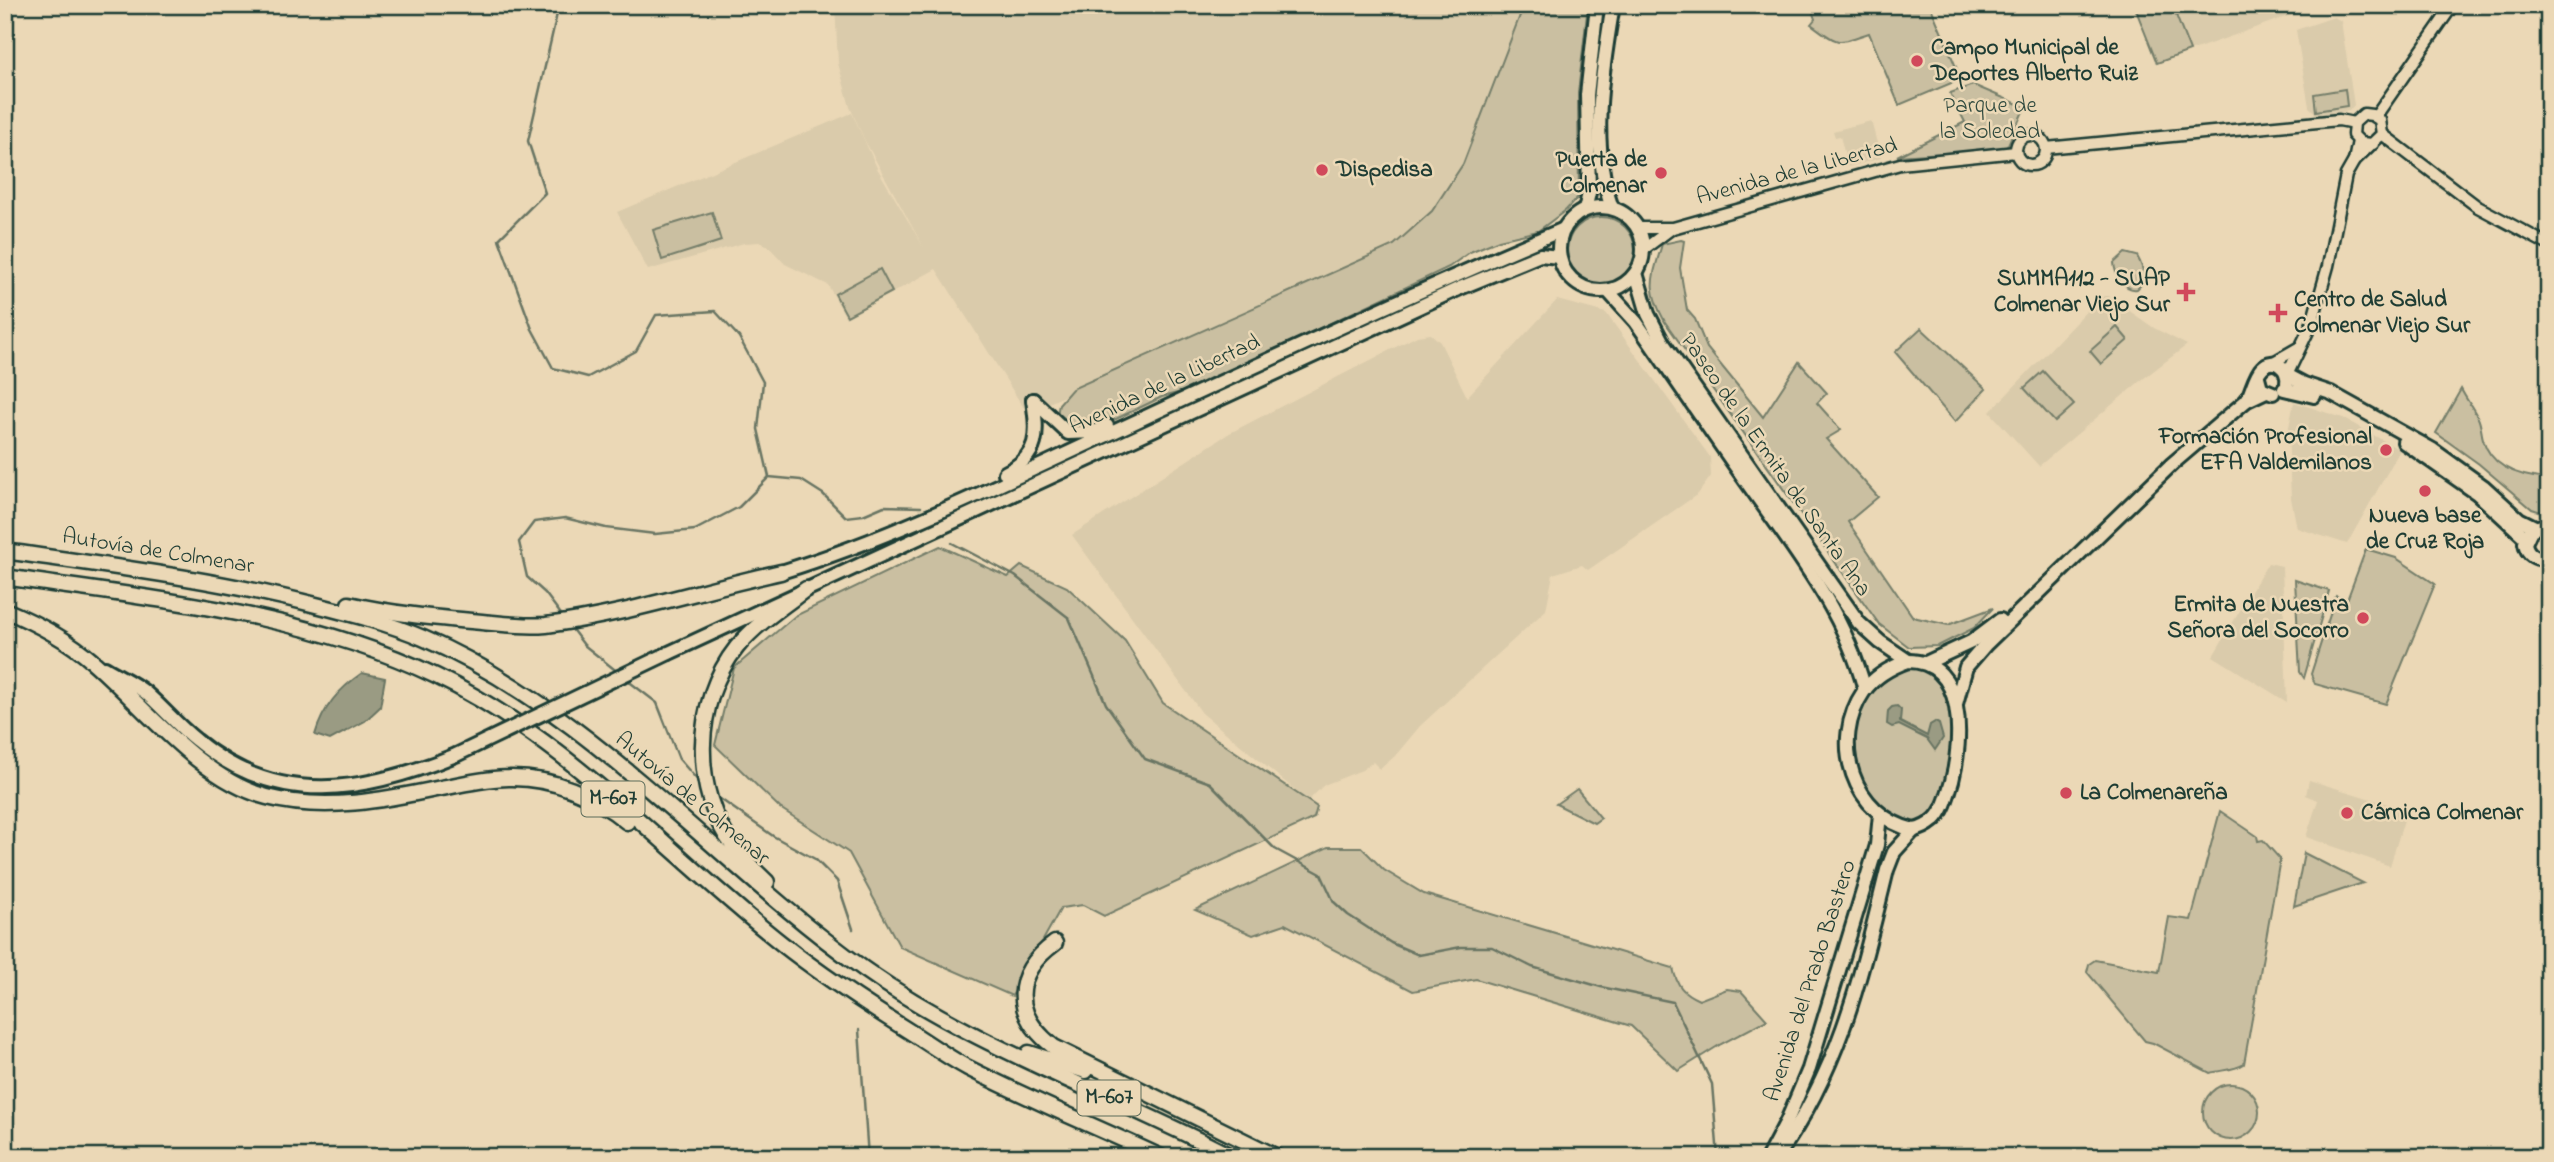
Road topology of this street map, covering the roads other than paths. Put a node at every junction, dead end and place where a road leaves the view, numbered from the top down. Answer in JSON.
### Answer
{"nodes":[{"id":1,"x":1597,"y":5,"type":"edge"},
{"id":2,"x":1613,"y":5,"type":"edge"},
{"id":3,"x":2453,"y":5,"type":"edge"},
{"id":4,"x":2376,"y":116,"type":"junction"},
{"id":5,"x":2354,"y":122,"type":"junction"},
{"id":6,"x":2382,"y":134,"type":"junction"},
{"id":7,"x":2358,"y":141,"type":"junction"},
{"id":8,"x":2373,"y":144,"type":"junction"},
{"id":9,"x":2046,"y":148,"type":"junction"},
{"id":10,"x":2016,"y":152,"type":"junction"},
{"id":11,"x":2354,"y":161,"type":"junction"},
{"id":12,"x":1612,"y":208,"type":"junction"},
{"id":13,"x":1585,"y":210,"type":"junction"},
{"id":14,"x":1638,"y":228,"type":"junction"},
{"id":15,"x":1673,"y":228,"type":"junction"},
{"id":16,"x":1564,"y":229,"type":"junction"},
{"id":17,"x":2549,"y":246,"type":"edge"},
{"id":18,"x":1644,"y":249,"type":"junction"},
{"id":19,"x":1559,"y":257,"type":"junction"},
{"id":20,"x":1636,"y":273,"type":"junction"},
{"id":21,"x":1608,"y":291,"type":"junction"},
{"id":22,"x":2301,"y":346,"type":"junction"},
{"id":23,"x":2270,"y":363,"type":"junction"},
{"id":24,"x":2287,"y":375,"type":"junction"},
{"id":25,"x":2258,"y":377,"type":"junction"},
{"id":26,"x":2284,"y":388,"type":"junction"},
{"id":27,"x":2266,"y":391,"type":"junction"},
{"id":28,"x":1183,"y":400,"type":"junction"},
{"id":29,"x":2247,"y":400,"type":"junction"},
{"id":30,"x":949,"y":507,"type":"junction"},
{"id":31,"x":2542,"y":527,"type":"edge"},
{"id":32,"x":2526,"y":538,"type":"junction"},
{"id":33,"x":5,"y":551,"type":"edge"},
{"id":34,"x":29,"y":554,"type":"junction"},
{"id":35,"x":2548,"y":558,"type":"edge"},
{"id":36,"x":781,"y":572,"type":"joint"},
{"id":37,"x":2057,"y":573,"type":"junction"},
{"id":38,"x":5,"y":578,"type":"edge"},
{"id":39,"x":806,"y":589,"type":"junction"},
{"id":40,"x":5,"y":610,"type":"edge"},
{"id":41,"x":90,"y":659,"type":"junction"},
{"id":42,"x":1908,"y":661,"type":"junction"},
{"id":43,"x":1926,"y":663,"type":"junction"},
{"id":44,"x":1865,"y":690,"type":"junction"},
{"id":45,"x":1956,"y":704,"type":"junction"},
{"id":46,"x":1880,"y":814,"type":"junction"},
{"id":47,"x":1914,"y":830,"type":"junction"},
{"id":48,"x":715,"y":887,"type":"junction"},
{"id":49,"x":1055,"y":943,"type":"dead end"},
{"id":50,"x":985,"y":1041,"type":"junction"},
{"id":51,"x":1026,"y":1052,"type":"junction"},
{"id":52,"x":1131,"y":1086,"type":"junction"},
{"id":53,"x":1161,"y":1157,"type":"edge"},
{"id":54,"x":1232,"y":1157,"type":"edge"},
{"id":55,"x":1277,"y":1157,"type":"edge"},
{"id":56,"x":1768,"y":1157,"type":"edge"},
{"id":57,"x":1777,"y":1157,"type":"edge"}],
"edges":[{"from":1,"to":13,"type":"main road"},
{"from":2,"to":12,"type":"main road"},
{"from":3,"to":4,"type":"street"},
{"from":4,"to":5,"type":"street"},
{"from":4,"to":6,"type":"street"},
{"from":5,"to":7,"type":"street"},
{"from":5,"to":9,"type":"street"},
{"from":6,"to":8,"type":"street"},
{"from":6,"to":17,"type":"street"},
{"from":7,"to":8,"type":"street"},
{"from":7,"to":11,"type":"street"},
{"from":8,"to":11,"type":"street"},
{"from":9,"to":10,"type":"street"},
{"from":9,"to":10,"type":"street"},
{"from":10,"to":15,"type":"street","name":"Avenida de la Libertad"},
{"from":11,"to":22,"type":"street"},
{"from":12,"to":13,"type":"main road"},
{"from":12,"to":14,"type":"main road"},
{"from":13,"to":16,"type":"main road"},
{"from":14,"to":15,"type":"street","name":"Avenida de la Libertad"},
{"from":14,"to":18,"type":"main road"},
{"from":15,"to":18,"type":"street","name":"Avenida de la Libertad"},
{"from":16,"to":19,"type":"main road"},
{"from":16,"to":28,"type":"main road","name":"Avenida de la Libertad"},
{"from":18,"to":20,"type":"main road"},
{"from":19,"to":21,"type":"main road"},
{"from":19,"to":39,"type":"main road","name":"Avenida de la Libertad"},
{"from":20,"to":21,"type":"main road"},
{"from":20,"to":42,"type":"main road","name":"Paseo de la Ermita de Santa Ana"},
{"from":21,"to":44,"type":"main road","name":"Paseo de la Ermita de Santa Ana"},
{"from":22,"to":23,"type":"street"},
{"from":22,"to":24,"type":"street"},
{"from":23,"to":24,"type":"main road"},
{"from":23,"to":25,"type":"main road"},
{"from":24,"to":26,"type":"main road"},
{"from":24,"to":31,"type":"main road"},
{"from":25,"to":27,"type":"main road"},
{"from":25,"to":29,"type":"main road"},
{"from":26,"to":27,"type":"main road"},
{"from":26,"to":32,"type":"main road"},
{"from":27,"to":29,"type":"main road"},
{"from":28,"to":30,"type":"main road","name":"Avenida de la Libertad"},
{"from":28,"to":30,"type":"main road"},
{"from":29,"to":37,"type":"main road"},
{"from":30,"to":36,"type":"main road","name":"Avenida de la Libertad"},
{"from":31,"to":32,"type":"main road"},
{"from":32,"to":35,"type":"main road"},
{"from":33,"to":34,"type":"highway","name":"Autovía de Colmenar","number":"M-607"},
{"from":34,"to":36,"type":"highway"},
{"from":34,"to":50,"type":"highway","name":"Autovía de Colmenar","number":"M-607"},
{"from":37,"to":43,"type":"main road"},
{"from":37,"to":45,"type":"main road"},
{"from":38,"to":48,"type":"highway","name":"Autovía de Colmenar","number":"M-607"},
{"from":39,"to":41,"type":"main road","name":"Avenida de la Libertad","bridge":true},
{"from":39,"to":51,"type":"highway"},
{"from":40,"to":41,"type":"highway"},
{"from":41,"to":48,"type":"highway"},
{"from":42,"to":43,"type":"main road"},
{"from":42,"to":44,"type":"main road"},
{"from":43,"to":45,"type":"main road"},
{"from":44,"to":46,"type":"main road"},
{"from":45,"to":47,"type":"main road"},
{"from":46,"to":47,"type":"main road"},
{"from":46,"to":56,"type":"main road","name":"Avenida del Prado Bastero"},
{"from":47,"to":57,"type":"main road","name":"Avenida del Prado Bastero"},
{"from":48,"to":53,"type":"highway","name":"Autovía de Colmenar","number":"M-607"},
{"from":49,"to":52,"type":"highway"},
{"from":50,"to":51,"type":"highway"},
{"from":50,"to":54,"type":"highway","name":"Autovía de Colmenar","number":"M-607"},
{"from":51,"to":52,"type":"highway"},
{"from":52,"to":55,"type":"highway"}]}
